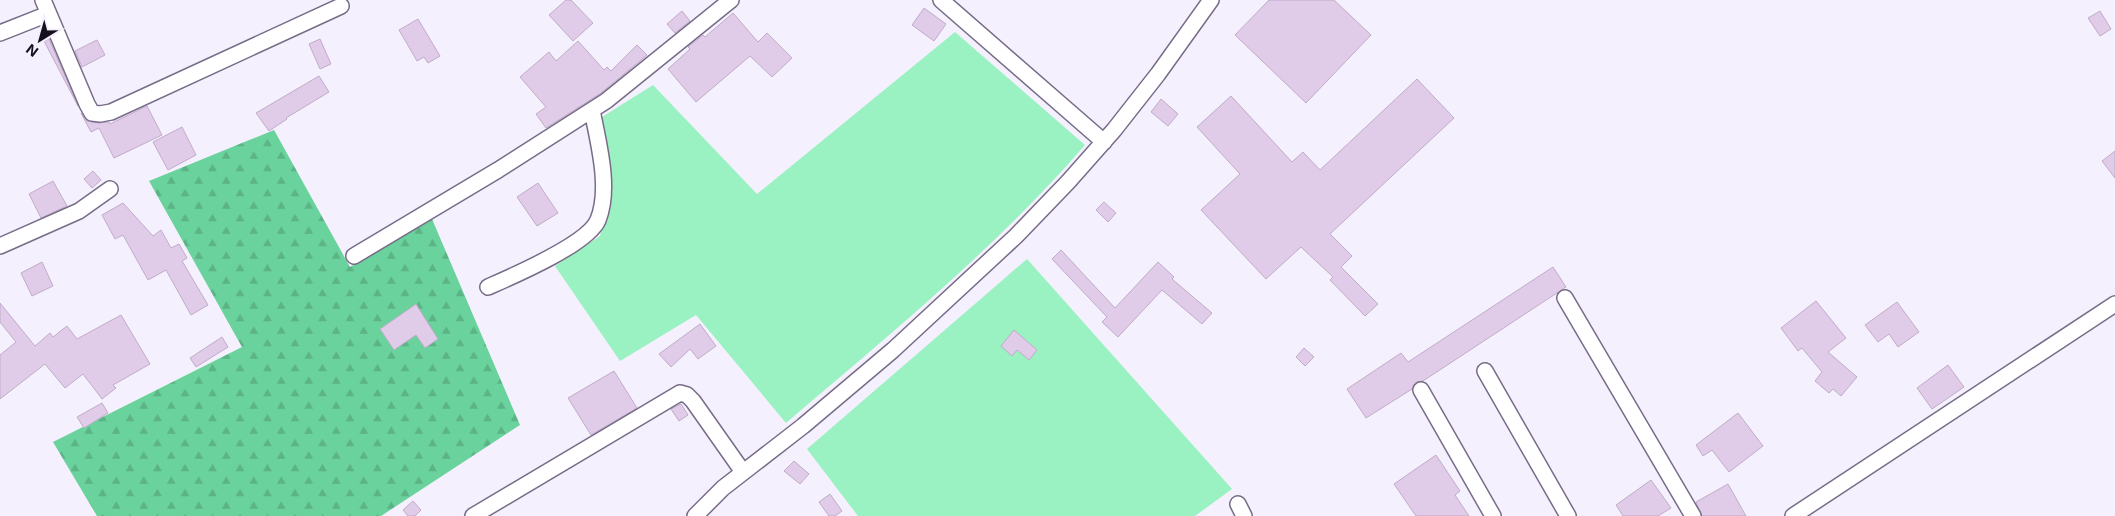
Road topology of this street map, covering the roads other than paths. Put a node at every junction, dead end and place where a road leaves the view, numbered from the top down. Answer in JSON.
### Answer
{"nodes":[{"id":1,"x":731,"y":0,"type":"edge"},
{"id":2,"x":941,"y":0,"type":"edge"},
{"id":3,"x":1211,"y":0,"type":"edge"},
{"id":4,"x":341,"y":6,"type":"dead end"},
{"id":5,"x":45,"y":7,"type":"edge"},
{"id":6,"x":0,"y":33,"type":"edge"},
{"id":7,"x":592,"y":110,"type":"junction"},
{"id":8,"x":1104,"y":142,"type":"junction"},
{"id":9,"x":110,"y":189,"type":"dead end"},
{"id":10,"x":0,"y":246,"type":"edge"},
{"id":11,"x":354,"y":256,"type":"dead end"},
{"id":12,"x":488,"y":287,"type":"dead end"},
{"id":13,"x":1565,"y":298,"type":"dead end"},
{"id":14,"x":2115,"y":304,"type":"edge"},
{"id":15,"x":1484,"y":371,"type":"dead end"},
{"id":16,"x":1421,"y":390,"type":"dead end"},
{"id":17,"x":743,"y":472,"type":"junction"},
{"id":18,"x":473,"y":516,"type":"edge"},
{"id":19,"x":695,"y":516,"type":"edge"},
{"id":20,"x":1493,"y":516,"type":"edge"},
{"id":21,"x":1568,"y":516,"type":"edge"},
{"id":22,"x":1693,"y":516,"type":"edge"},
{"id":23,"x":1793,"y":516,"type":"edge"}],
"edges":[{"from":1,"to":7,"type":"street"},
{"from":2,"to":8,"type":"street"},
{"from":3,"to":8,"type":"street"},
{"from":4,"to":5,"type":"street"},
{"from":5,"to":6,"type":"street"},
{"from":7,"to":11,"type":"street"},
{"from":7,"to":12,"type":"street"},
{"from":8,"to":17,"type":"street"},
{"from":9,"to":10,"type":"street"},
{"from":13,"to":22,"type":"street"},
{"from":14,"to":23,"type":"street"},
{"from":15,"to":21,"type":"street"},
{"from":16,"to":20,"type":"street"},
{"from":17,"to":18,"type":"street"},
{"from":17,"to":19,"type":"street"}]}
